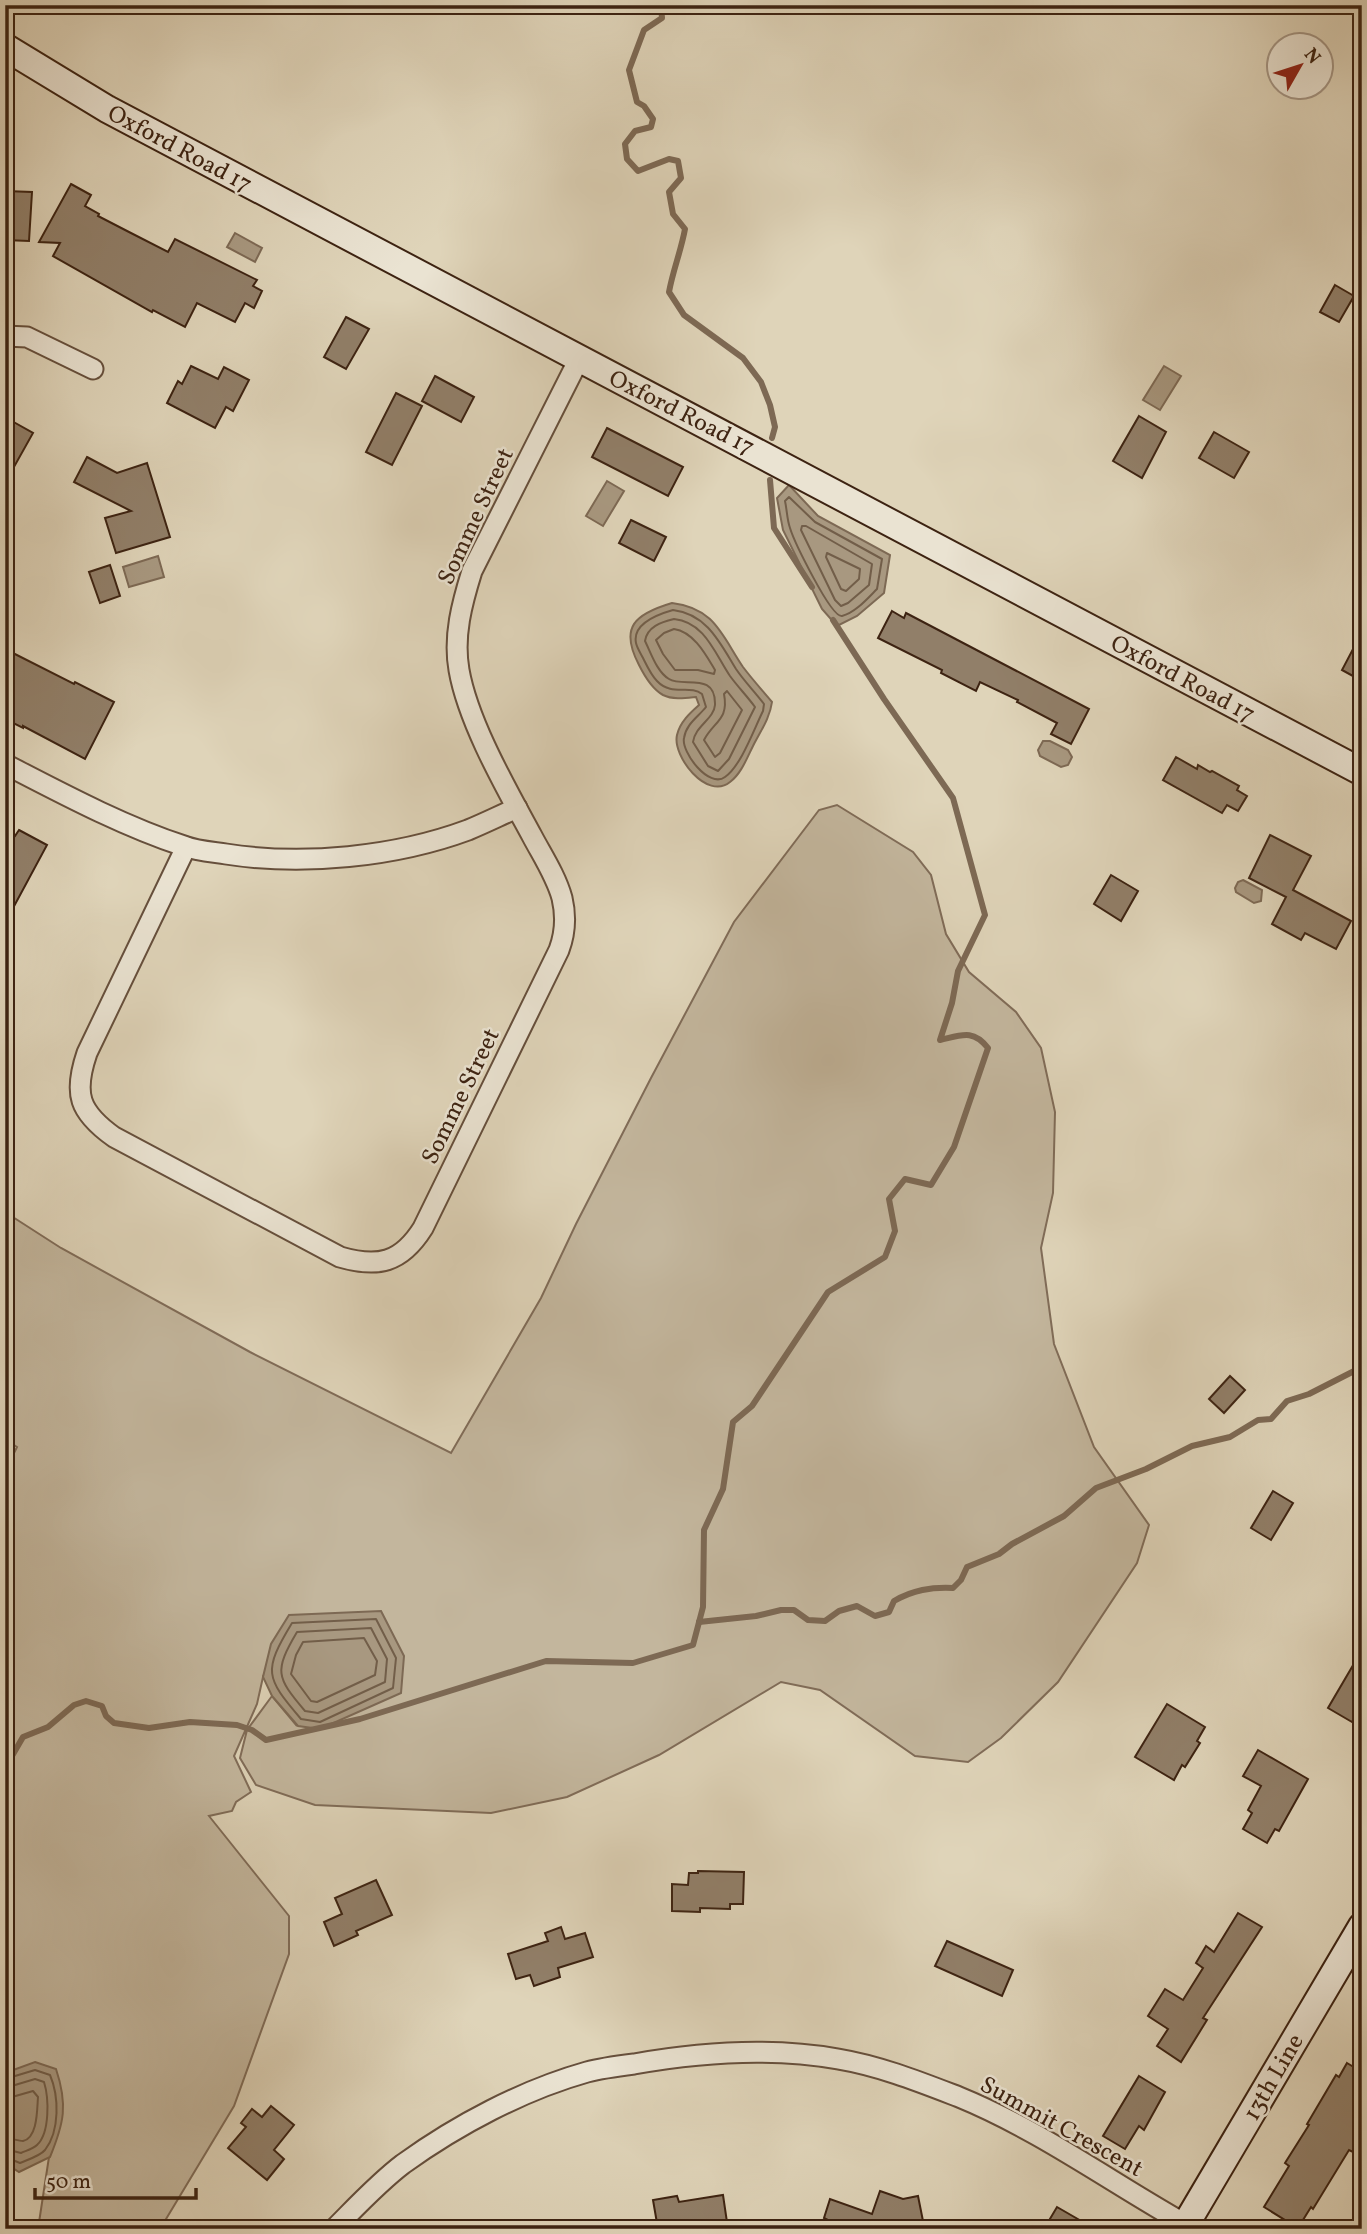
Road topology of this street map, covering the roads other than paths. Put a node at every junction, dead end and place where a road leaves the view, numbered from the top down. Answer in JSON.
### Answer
{"nodes":[{"id":1,"x":5,"y":47,"type":"edge"},
{"id":2,"x":5,"y":336,"type":"edge"},
{"id":3,"x":579,"y":359,"type":"junction"},
{"id":4,"x":93,"y":369,"type":"dead end"},
{"id":5,"x":5,"y":764,"type":"edge"},
{"id":6,"x":1362,"y":772,"type":"edge"},
{"id":7,"x":517,"y":808,"type":"junction"},
{"id":8,"x":186,"y":847,"type":"junction"},
{"id":9,"x":1362,"y":1926,"type":"edge"},
{"id":10,"x":1188,"y":2227,"type":"edge"},
{"id":11,"x":334,"y":2229,"type":"edge"}],
"edges":[{"from":1,"to":3,"type":"main road","name":"Oxford Road 17"},
{"from":2,"to":4,"type":"street"},
{"from":3,"to":6,"type":"main road","name":"Oxford Road 17"},
{"from":3,"to":7,"type":"street","name":"Somme Street"},
{"from":5,"to":8,"type":"street"},
{"from":7,"to":8,"type":"street"},
{"from":7,"to":8,"type":"street","name":"Somme Street"},
{"from":9,"to":10,"type":"main road","name":"13th Line"},
{"from":10,"to":11,"type":"street","name":"Summit Crescent"}]}
